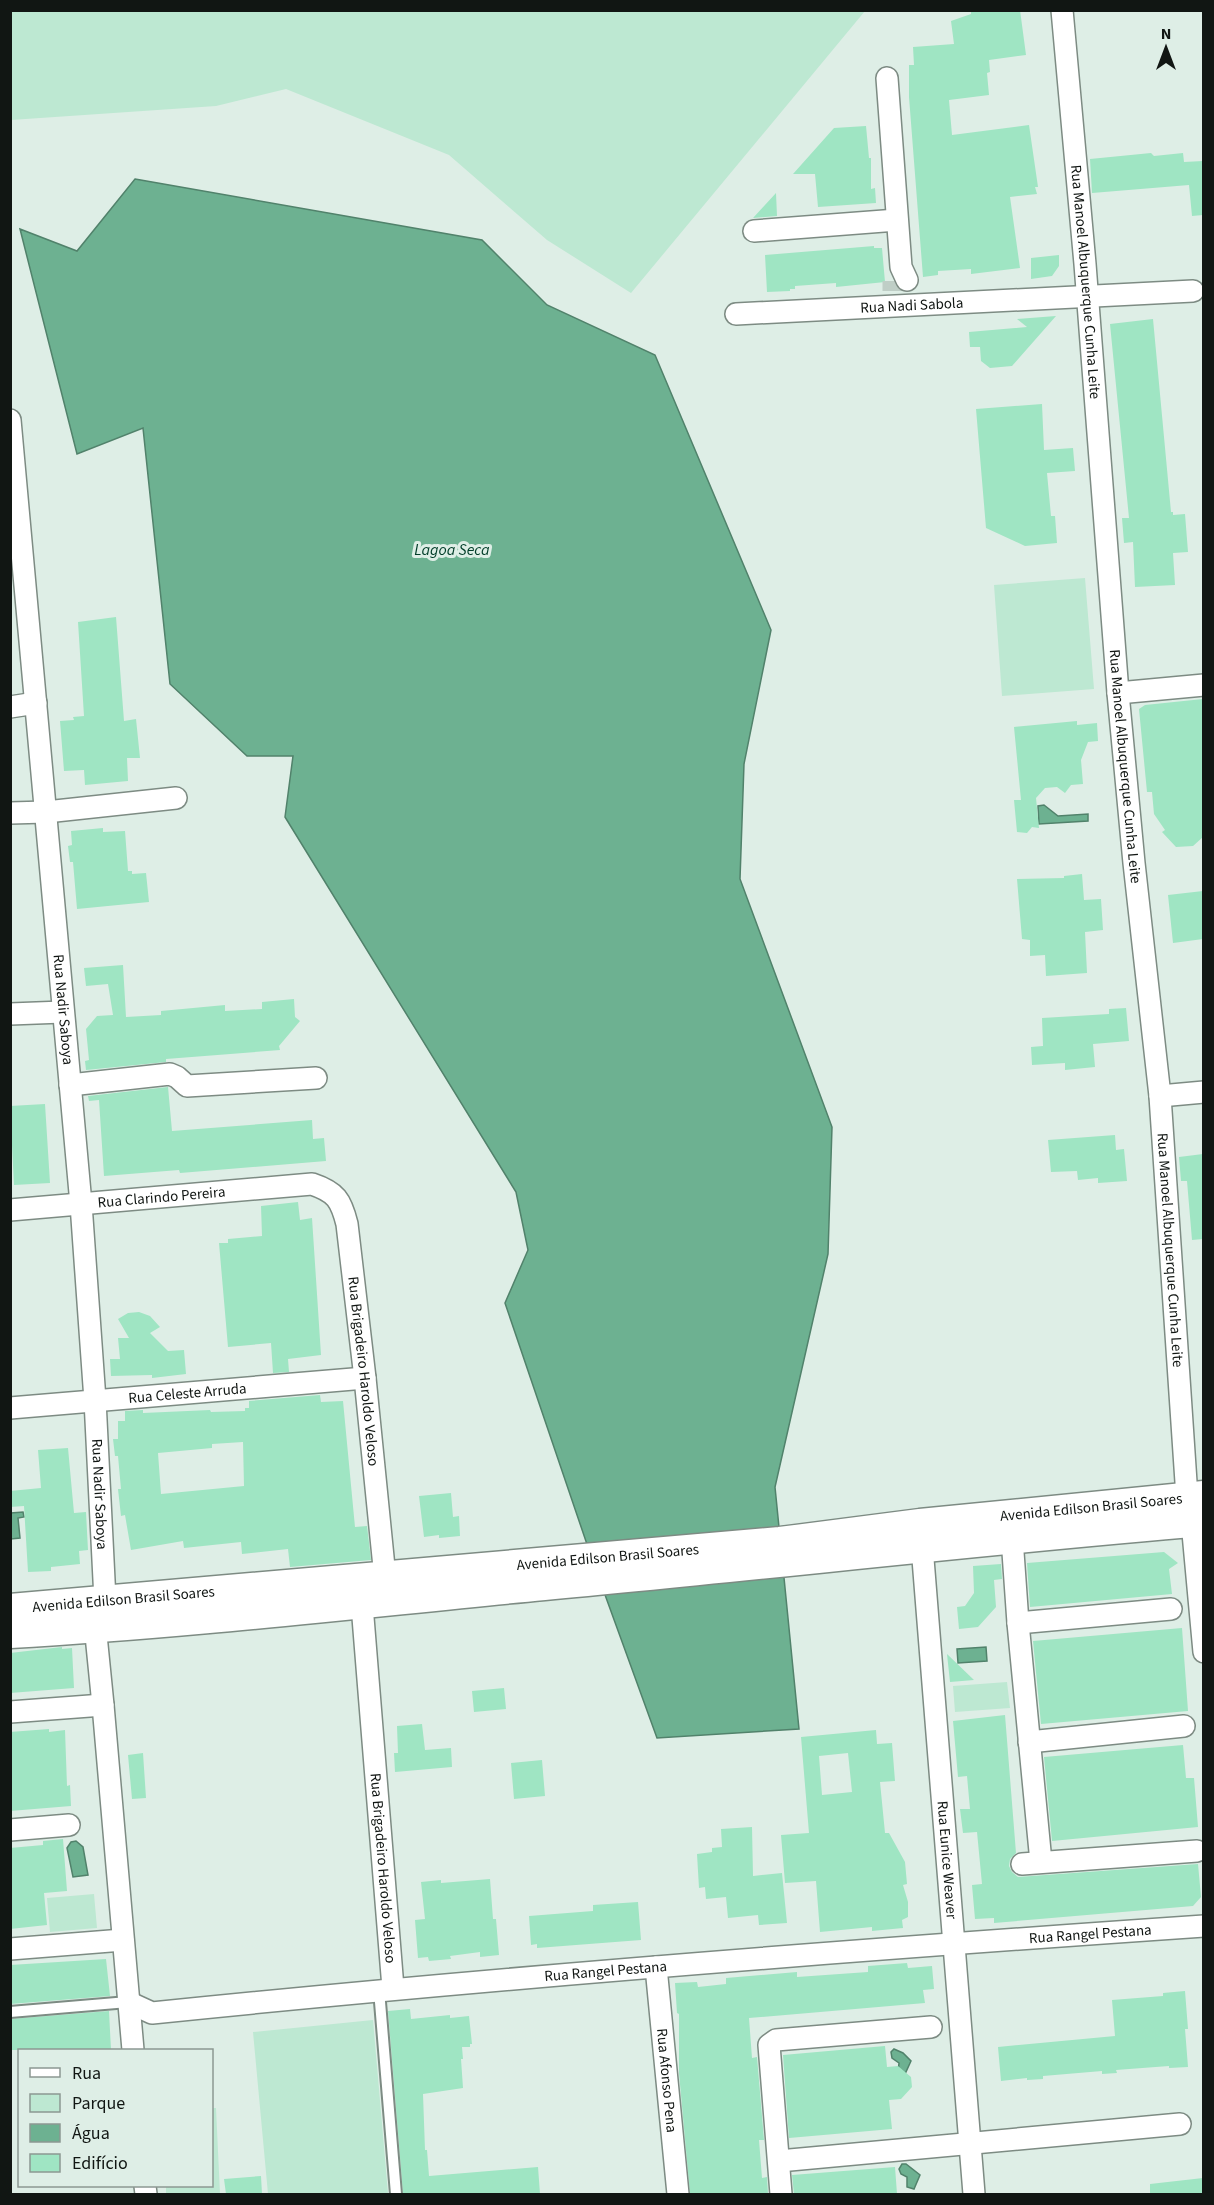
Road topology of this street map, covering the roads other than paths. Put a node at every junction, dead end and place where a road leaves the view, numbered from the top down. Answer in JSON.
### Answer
{"nodes":[{"id":1,"x":1062,"y":10,"type":"edge"},
{"id":2,"x":887,"y":78,"type":"dead end"},
{"id":3,"x":897,"y":220,"type":"junction"},
{"id":4,"x":754,"y":231,"type":"dead end"},
{"id":5,"x":900,"y":288,"type":"junction"},
{"id":6,"x":1193,"y":291,"type":"dead end"},
{"id":7,"x":1086,"y":298,"type":"junction"},
{"id":8,"x":736,"y":314,"type":"dead end"},
{"id":9,"x":10,"y":420,"type":"edge"},
{"id":10,"x":1203,"y":685,"type":"edge"},
{"id":11,"x":1118,"y":693,"type":"junction"},
{"id":12,"x":36,"y":703,"type":"junction"},
{"id":13,"x":10,"y":706,"type":"edge"},
{"id":14,"x":176,"y":798,"type":"dead end"},
{"id":15,"x":46,"y":812,"type":"junction"},
{"id":16,"x":10,"y":813,"type":"edge"},
{"id":17,"x":63,"y":1012,"type":"junction"},
{"id":18,"x":10,"y":1014,"type":"edge"},
{"id":19,"x":316,"y":1078,"type":"dead end"},
{"id":20,"x":70,"y":1085,"type":"junction"},
{"id":21,"x":1203,"y":1092,"type":"edge"},
{"id":22,"x":1160,"y":1096,"type":"junction"},
{"id":23,"x":312,"y":1184,"type":"joint"},
{"id":24,"x":81,"y":1204,"type":"junction"},
{"id":25,"x":10,"y":1210,"type":"edge"},
{"id":26,"x":365,"y":1378,"type":"junction"},
{"id":27,"x":95,"y":1400,"type":"junction"},
{"id":28,"x":10,"y":1408,"type":"edge"},
{"id":29,"x":1196,"y":1509,"type":"edge"},
{"id":30,"x":1026,"y":1529,"type":"junction"},
{"id":31,"x":921,"y":1536,"type":"junction"},
{"id":32,"x":596,"y":1570,"type":"junction"},
{"id":33,"x":385,"y":1577,"type":"junction"},
{"id":34,"x":363,"y":1605,"type":"junction"},
{"id":35,"x":10,"y":1609,"type":"edge"},
{"id":36,"x":1171,"y":1609,"type":"dead end"},
{"id":37,"x":98,"y":1610,"type":"junction"},
{"id":38,"x":1018,"y":1623,"type":"junction"},
{"id":39,"x":10,"y":1633,"type":"edge"},
{"id":40,"x":1203,"y":1652,"type":"edge"},
{"id":41,"x":103,"y":1705,"type":"junction"},
{"id":42,"x":10,"y":1712,"type":"edge"},
{"id":43,"x":1184,"y":1726,"type":"dead end"},
{"id":44,"x":1029,"y":1742,"type":"junction"},
{"id":45,"x":69,"y":1825,"type":"dead end"},
{"id":46,"x":10,"y":1830,"type":"edge"},
{"id":47,"x":1197,"y":1851,"type":"dead end"},
{"id":48,"x":1203,"y":1926,"type":"edge"},
{"id":49,"x":123,"y":1940,"type":"junction"},
{"id":50,"x":952,"y":1943,"type":"junction"},
{"id":51,"x":10,"y":1949,"type":"edge"},
{"id":52,"x":656,"y":1966,"type":"junction"},
{"id":53,"x":386,"y":1989,"type":"junction"},
{"id":54,"x":128,"y":2002,"type":"junction"},
{"id":55,"x":10,"y":2012,"type":"edge"},
{"id":56,"x":932,"y":2027,"type":"dead end"},
{"id":57,"x":133,"y":2049,"type":"edge"},
{"id":58,"x":1180,"y":2124,"type":"dead end"},
{"id":59,"x":968,"y":2144,"type":"junction"},
{"id":60,"x":779,"y":2161,"type":"junction"},
{"id":61,"x":396,"y":2194,"type":"edge"},
{"id":62,"x":678,"y":2194,"type":"edge"},
{"id":63,"x":781,"y":2194,"type":"edge"},
{"id":64,"x":974,"y":2194,"type":"edge"}],
"edges":[{"from":1,"to":7,"type":"street","name":"Rua Manoel Albuquerque Cunha Leite"},
{"from":2,"to":3,"type":"street"},
{"from":3,"to":4,"type":"street"},
{"from":3,"to":5,"type":"street"},
{"from":5,"to":7,"type":"street","name":"Rua Nadi Sabola"},
{"from":5,"to":8,"type":"street","name":"Rua Nadi Sabola"},
{"from":6,"to":7,"type":"street","name":"Rua Nadi Sabola"},
{"from":7,"to":11,"type":"street","name":"Rua Manoel Albuquerque Cunha Leite"},
{"from":9,"to":12,"type":"street","name":"Rua Nadir Saboya"},
{"from":10,"to":11,"type":"street"},
{"from":11,"to":22,"type":"street","name":"Rua Manoel Albuquerque Cunha Leite"},
{"from":12,"to":13,"type":"street"},
{"from":12,"to":15,"type":"street","name":"Rua Nadir Saboya"},
{"from":14,"to":15,"type":"street"},
{"from":15,"to":16,"type":"street"},
{"from":15,"to":17,"type":"street","name":"Rua Nadir Saboya"},
{"from":17,"to":18,"type":"street"},
{"from":17,"to":20,"type":"street","name":"Rua Nadir Saboya"},
{"from":19,"to":20,"type":"street"},
{"from":20,"to":24,"type":"street","name":"Rua Nadir Saboya"},
{"from":21,"to":22,"type":"street"},
{"from":22,"to":29,"type":"street","name":"Rua Manoel Albuquerque Cunha Leite"},
{"from":23,"to":24,"type":"street","name":"Rua Clarindo Pereira"},
{"from":23,"to":26,"type":"street","name":"Rua Brigadeiro Haroldo Veloso"},
{"from":24,"to":25,"type":"street","name":"Rua Clarindo Pereira"},
{"from":24,"to":27,"type":"street","name":"Rua Nadir Saboya"},
{"from":26,"to":27,"type":"street","name":"Rua Celeste Arruda"},
{"from":26,"to":33,"type":"street","name":"Rua Brigadeiro Haroldo Veloso"},
{"from":27,"to":28,"type":"street","name":"Rua Celeste Arruda"},
{"from":27,"to":37,"type":"street","name":"Rua Nadir Saboya"},
{"from":29,"to":30,"type":"main road","name":"Avenida Edilson Brasil Soares"},
{"from":29,"to":40,"type":"street","name":"Rua Manoel Albuquerque Cunha Leite"},
{"from":30,"to":31,"type":"main road","name":"Avenida Edilson Brasil Soares"},
{"from":30,"to":38,"type":"street"},
{"from":31,"to":32,"type":"main road","name":"Avenida Edilson Brasil Soares"},
{"from":31,"to":50,"type":"street","name":"Rua Eunice Weaver"},
{"from":32,"to":33,"type":"main road","name":"Avenida Edilson Brasil Soares"},
{"from":32,"to":34,"type":"main road","name":"Avenida Edilson Brasil Soares"},
{"from":33,"to":37,"type":"main road","name":"Avenida Edilson Brasil Soares"},
{"from":34,"to":37,"type":"main road","name":"Avenida Edilson Brasil Soares"},
{"from":34,"to":53,"type":"street","name":"Rua Brigadeiro Haroldo Veloso"},
{"from":35,"to":37,"type":"main road","name":"Avenida Edilson Brasil Soares"},
{"from":36,"to":38,"type":"street"},
{"from":37,"to":39,"type":"main road","name":"Avenida Edilson Brasil Soares"},
{"from":37,"to":41,"type":"street","name":"Rua Nadir Saboya"},
{"from":38,"to":44,"type":"street"},
{"from":41,"to":42,"type":"street"},
{"from":41,"to":49,"type":"street","name":"Rua Nadir Saboya"},
{"from":43,"to":44,"type":"street"},
{"from":44,"to":47,"type":"street"},
{"from":45,"to":46,"type":"street"},
{"from":48,"to":50,"type":"street","name":"Rua Rangel Pestana"},
{"from":49,"to":51,"type":"street"},
{"from":49,"to":54,"type":"street","name":"Rua Nadir Saboya"},
{"from":50,"to":52,"type":"street","name":"Rua Rangel Pestana"},
{"from":50,"to":59,"type":"street","name":"Rua Eunice Weaver"},
{"from":52,"to":53,"type":"street","name":"Rua Rangel Pestana"},
{"from":52,"to":62,"type":"street","name":"Rua Afonso Pena"},
{"from":53,"to":54,"type":"street","name":"Rua Rangel Pestana"},
{"from":53,"to":61,"type":"lane"},
{"from":54,"to":55,"type":"lane","name":"Rua Rangel Pestana"},
{"from":54,"to":57,"type":"street","name":"Rua Nadir Saboya"},
{"from":56,"to":60,"type":"street"},
{"from":58,"to":59,"type":"street"},
{"from":59,"to":60,"type":"street"},
{"from":59,"to":64,"type":"street","name":"Rua Eunice Weaver"},
{"from":60,"to":63,"type":"street"}]}
